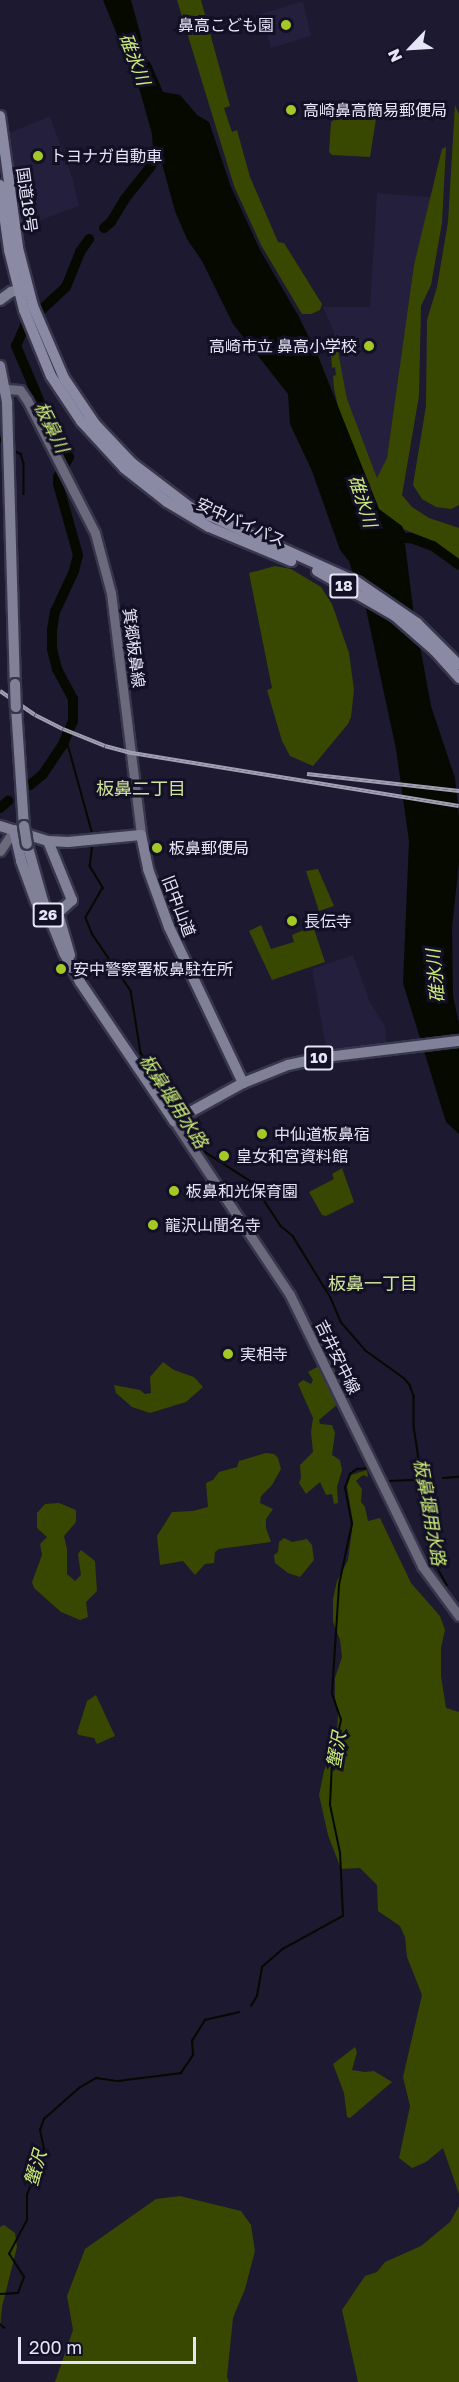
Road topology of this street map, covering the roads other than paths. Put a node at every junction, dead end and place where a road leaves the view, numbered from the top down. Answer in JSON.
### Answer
{"nodes":[{"id":1,"x":0,"y":116,"type":"edge"},
{"id":2,"x":0,"y":185,"type":"edge"},
{"id":3,"x":23,"y":288,"type":"junction"},
{"id":4,"x":0,"y":300,"type":"edge"},
{"id":5,"x":32,"y":320,"type":"junction"},
{"id":6,"x":0,"y":366,"type":"edge"},
{"id":7,"x":6,"y":389,"type":"junction"},
{"id":8,"x":458,"y":664,"type":"edge"},
{"id":9,"x":459,"y":678,"type":"edge"},
{"id":10,"x":0,"y":826,"type":"edge"},
{"id":11,"x":19,"y":828,"type":"junction"},
{"id":12,"x":141,"y":835,"type":"junction"},
{"id":13,"x":48,"y":841,"type":"junction"},
{"id":14,"x":0,"y":851,"type":"edge"},
{"id":15,"x":72,"y":968,"type":"junction"},
{"id":16,"x":80,"y":982,"type":"junction"},
{"id":17,"x":459,"y":1041,"type":"edge"},
{"id":18,"x":243,"y":1083,"type":"junction"},
{"id":19,"x":180,"y":1118,"type":"junction"},
{"id":20,"x":459,"y":1616,"type":"edge"}],
"edges":[{"from":1,"to":3,"type":"highway","name":"国道18号","number":"18"},
{"from":2,"to":3,"type":"highway","name":"国道18号","number":"18"},
{"from":3,"to":4,"type":"main road"},
{"from":3,"to":5,"type":"highway","name":"安中バイパス","number":"18"},
{"from":5,"to":8,"type":"highway","name":"安中バイパス","number":"18"},
{"from":5,"to":9,"type":"highway","name":"安中バイパス","number":"18"},
{"from":6,"to":7,"type":"main road","number":"26"},
{"from":7,"to":11,"type":"main road","number":"26","bridge":true},
{"from":7,"to":12,"type":"main road","name":"箕郷板鼻線"},
{"from":10,"to":11,"type":"main road"},
{"from":11,"to":13,"type":"main road"},
{"from":11,"to":14,"type":"main road"},
{"from":11,"to":15,"type":"main road","number":"26","bridge":true},
{"from":11,"to":16,"type":"main road"},
{"from":12,"to":13,"type":"main road"},
{"from":12,"to":18,"type":"main road","name":"旧中山道"},
{"from":13,"to":15,"type":"main road"},
{"from":15,"to":16,"type":"main road","number":"26"},
{"from":16,"to":19,"type":"main road","number":"26"},
{"from":17,"to":18,"type":"main road","number":"10"},
{"from":18,"to":19,"type":"main road"},
{"from":19,"to":20,"type":"main road","name":"吉井安中線"}]}
